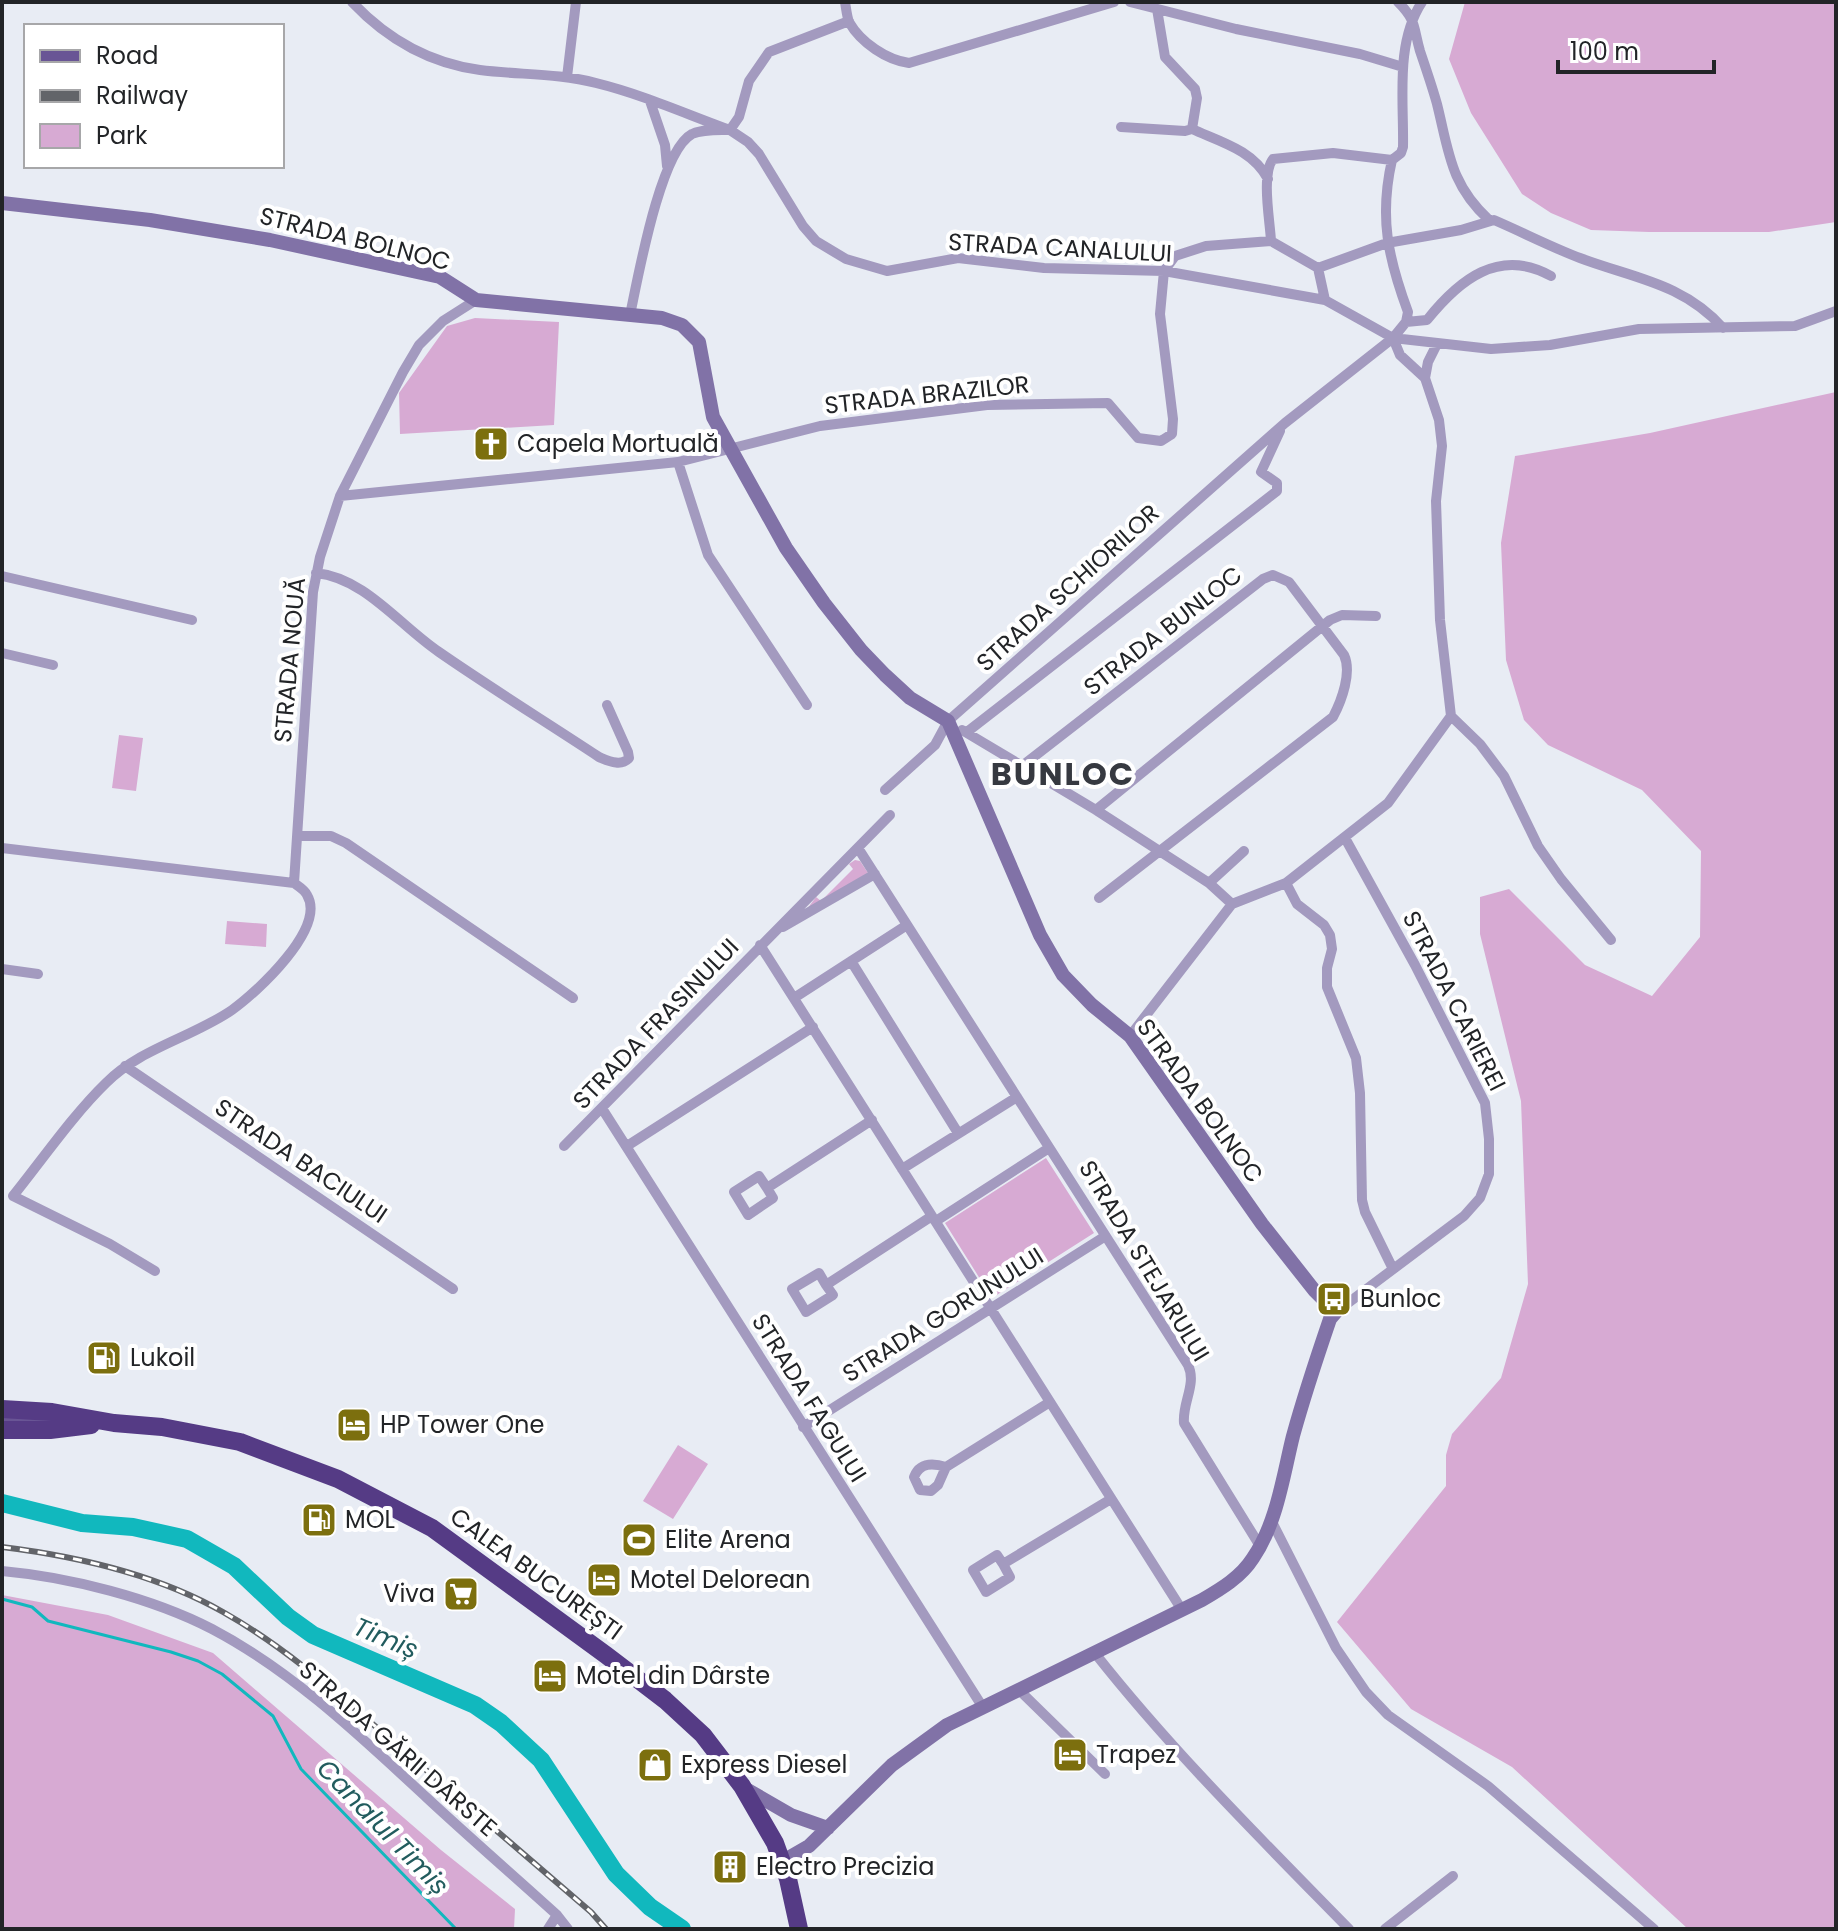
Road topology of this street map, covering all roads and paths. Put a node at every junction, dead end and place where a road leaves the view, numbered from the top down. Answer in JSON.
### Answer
{"nodes":[{"id":1,"x":352,"y":2,"type":"edge"},
{"id":2,"x":576,"y":2,"type":"edge"},
{"id":3,"x":845,"y":2,"type":"edge"},
{"id":4,"x":1114,"y":2,"type":"edge"},
{"id":5,"x":1130,"y":2,"type":"edge"},
{"id":6,"x":1398,"y":2,"type":"edge"},
{"id":7,"x":1422,"y":2,"type":"edge"},
{"id":8,"x":1157,"y":9,"type":"junction"},
{"id":9,"x":1413,"y":16,"type":"junction"},
{"id":10,"x":849,"y":21,"type":"junction"},
{"id":11,"x":1403,"y":67,"type":"junction"},
{"id":12,"x":567,"y":77,"type":"junction"},
{"id":13,"x":650,"y":101,"type":"junction"},
{"id":14,"x":1121,"y":127,"type":"dead end"},
{"id":15,"x":1192,"y":129,"type":"junction"},
{"id":16,"x":730,"y":130,"type":"junction"},
{"id":17,"x":1392,"y":160,"type":"junction"},
{"id":18,"x":667,"y":168,"type":"junction"},
{"id":19,"x":1268,"y":179,"type":"junction"},
{"id":20,"x":2,"y":203,"type":"edge"},
{"id":21,"x":1489,"y":220,"type":"junction"},
{"id":22,"x":1271,"y":241,"type":"junction"},
{"id":23,"x":1387,"y":243,"type":"junction"},
{"id":24,"x":1318,"y":268,"type":"junction"},
{"id":25,"x":1164,"y":271,"type":"junction"},
{"id":26,"x":1551,"y":276,"type":"dead end"},
{"id":27,"x":476,"y":300,"type":"junction"},
{"id":28,"x":1325,"y":300,"type":"junction"},
{"id":29,"x":1836,"y":311,"type":"edge"},
{"id":30,"x":630,"y":315,"type":"junction"},
{"id":31,"x":1406,"y":322,"type":"junction"},
{"id":32,"x":1723,"y":328,"type":"junction"},
{"id":33,"x":1393,"y":338,"type":"junction"},
{"id":34,"x":1437,"y":344,"type":"junction"},
{"id":35,"x":1425,"y":378,"type":"junction"},
{"id":36,"x":1285,"y":423,"type":"junction"},
{"id":37,"x":730,"y":449,"type":"junction"},
{"id":38,"x":678,"y":462,"type":"junction"},
{"id":39,"x":340,"y":496,"type":"junction"},
{"id":40,"x":316,"y":573,"type":"junction"},
{"id":41,"x":2,"y":576,"type":"edge"},
{"id":42,"x":1376,"y":616,"type":"dead end"},
{"id":43,"x":192,"y":620,"type":"dead end"},
{"id":44,"x":1323,"y":625,"type":"junction"},
{"id":45,"x":2,"y":653,"type":"edge"},
{"id":46,"x":53,"y":665,"type":"dead end"},
{"id":47,"x":607,"y":705,"type":"dead end"},
{"id":48,"x":807,"y":705,"type":"dead end"},
{"id":49,"x":1451,"y":716,"type":"junction"},
{"id":50,"x":948,"y":721,"type":"junction"},
{"id":51,"x":967,"y":732,"type":"junction"},
{"id":52,"x":1022,"y":766,"type":"junction"},
{"id":53,"x":885,"y":790,"type":"dead end"},
{"id":54,"x":1096,"y":810,"type":"junction"},
{"id":55,"x":890,"y":815,"type":"dead end"},
{"id":56,"x":297,"y":836,"type":"junction"},
{"id":57,"x":1345,"y":838,"type":"junction"},
{"id":58,"x":2,"y":848,"type":"edge"},
{"id":59,"x":858,"y":848,"type":"junction"},
{"id":60,"x":1158,"y":850,"type":"junction"},
{"id":61,"x":1244,"y":851,"type":"dead end"},
{"id":62,"x":875,"y":874,"type":"junction"},
{"id":63,"x":294,"y":883,"type":"junction"},
{"id":64,"x":1209,"y":883,"type":"junction"},
{"id":65,"x":1286,"y":883,"type":"junction"},
{"id":66,"x":1099,"y":898,"type":"dead end"},
{"id":67,"x":1232,"y":904,"type":"junction"},
{"id":68,"x":907,"y":925,"type":"junction"},
{"id":69,"x":775,"y":930,"type":"junction"},
{"id":70,"x":1611,"y":940,"type":"dead end"},
{"id":71,"x":760,"y":945,"type":"junction"},
{"id":72,"x":851,"y":961,"type":"junction"},
{"id":73,"x":2,"y":969,"type":"edge"},
{"id":74,"x":38,"y":974,"type":"dead end"},
{"id":75,"x":573,"y":998,"type":"dead end"},
{"id":76,"x":794,"y":998,"type":"junction"},
{"id":77,"x":813,"y":1027,"type":"junction"},
{"id":78,"x":1130,"y":1036,"type":"junction"},
{"id":79,"x":125,"y":1066,"type":"junction"},
{"id":80,"x":1017,"y":1097,"type":"junction"},
{"id":81,"x":603,"y":1110,"type":"junction"},
{"id":82,"x":872,"y":1120,"type":"junction"},
{"id":83,"x":958,"y":1133,"type":"junction"},
{"id":84,"x":564,"y":1146,"type":"dead end"},
{"id":85,"x":627,"y":1146,"type":"junction"},
{"id":86,"x":1049,"y":1148,"type":"junction"},
{"id":87,"x":902,"y":1169,"type":"junction"},
{"id":88,"x":767,"y":1188,"type":"dead end"},
{"id":89,"x":934,"y":1219,"type":"junction"},
{"id":90,"x":1104,"y":1237,"type":"junction"},
{"id":91,"x":1393,"y":1269,"type":"junction"},
{"id":92,"x":155,"y":1271,"type":"dead end"},
{"id":93,"x":826,"y":1285,"type":"dead end"},
{"id":94,"x":453,"y":1289,"type":"dead end"},
{"id":95,"x":990,"y":1309,"type":"junction"},
{"id":96,"x":1336,"y":1312,"type":"junction"},
{"id":97,"x":1050,"y":1402,"type":"junction"},
{"id":98,"x":2,"y":1409,"type":"edge"},
{"id":99,"x":2,"y":1419,"type":"edge"},
{"id":100,"x":114,"y":1423,"type":"junction"},
{"id":101,"x":803,"y":1427,"type":"junction"},
{"id":102,"x":2,"y":1430,"type":"edge"},
{"id":103,"x":946,"y":1467,"type":"dead end"},
{"id":104,"x":1111,"y":1499,"type":"junction"},
{"id":105,"x":1271,"y":1520,"type":"junction"},
{"id":106,"x":1260,"y":1546,"type":"junction"},
{"id":107,"x":1003,"y":1564,"type":"dead end"},
{"id":108,"x":2,"y":1571,"type":"edge"},
{"id":109,"x":1182,"y":1610,"type":"junction"},
{"id":110,"x":1094,"y":1652,"type":"junction"},
{"id":111,"x":1018,"y":1689,"type":"junction"},
{"id":112,"x":982,"y":1706,"type":"junction"},
{"id":113,"x":1105,"y":1774,"type":"dead end"},
{"id":114,"x":742,"y":1786,"type":"junction"},
{"id":115,"x":828,"y":1828,"type":"junction"},
{"id":116,"x":783,"y":1861,"type":"junction"},
{"id":117,"x":1453,"y":1876,"type":"dead end"},
{"id":118,"x":557,"y":1915,"type":"junction"},
{"id":119,"x":1347,"y":1928,"type":"edge"},
{"id":120,"x":548,"y":1929,"type":"edge"},
{"id":121,"x":568,"y":1929,"type":"edge"},
{"id":122,"x":799,"y":1929,"type":"edge"},
{"id":123,"x":1385,"y":1929,"type":"edge"},
{"id":124,"x":1654,"y":1929,"type":"edge"}],
"edges":[{"from":1,"to":12,"type":"street","name":"STRADA CANALULUI"},
{"from":2,"to":12,"type":"street"},
{"from":3,"to":10,"type":"street"},
{"from":4,"to":10,"type":"street"},
{"from":5,"to":8,"type":"street"},
{"from":6,"to":9,"type":"street"},
{"from":7,"to":9,"type":"street"},
{"from":8,"to":11,"type":"street"},
{"from":8,"to":15,"type":"street"},
{"from":9,"to":11,"type":"street"},
{"from":9,"to":21,"type":"street"},
{"from":10,"to":16,"type":"street"},
{"from":11,"to":17,"type":"street"},
{"from":12,"to":13,"type":"street","name":"STRADA CANALULUI"},
{"from":13,"to":16,"type":"street","name":"STRADA CANALULUI"},
{"from":13,"to":18,"type":"street"},
{"from":14,"to":15,"type":"street"},
{"from":15,"to":19,"type":"street"},
{"from":16,"to":18,"type":"street"},
{"from":16,"to":25,"type":"street","name":"STRADA CANALULUI"},
{"from":17,"to":19,"type":"street"},
{"from":17,"to":23,"type":"street"},
{"from":18,"to":30,"type":"street"},
{"from":19,"to":22,"type":"street"},
{"from":20,"to":27,"type":"street","name":"STRADA BOLNOC"},
{"from":21,"to":23,"type":"street"},
{"from":21,"to":32,"type":"street"},
{"from":22,"to":24,"type":"street"},
{"from":22,"to":25,"type":"street"},
{"from":23,"to":24,"type":"street"},
{"from":23,"to":31,"type":"street"},
{"from":24,"to":28,"type":"street"},
{"from":25,"to":28,"type":"street","name":"STRADA CANALULUI"},
{"from":25,"to":37,"type":"street","name":"STRADA BRAZILOR"},
{"from":26,"to":31,"type":"street"},
{"from":27,"to":30,"type":"street","name":"STRADA BOLNOC"},
{"from":27,"to":39,"type":"street","name":"STRADA NOUĂ"},
{"from":28,"to":33,"type":"street","name":"STRADA CANALULUI"},
{"from":29,"to":32,"type":"street"},
{"from":30,"to":37,"type":"street","name":"STRADA BOLNOC"},
{"from":31,"to":33,"type":"street","name":"STRADA SCHIORILOR"},
{"from":32,"to":34,"type":"street"},
{"from":33,"to":34,"type":"street"},
{"from":33,"to":35,"type":"street"},
{"from":33,"to":36,"type":"street","name":"STRADA SCHIORILOR"},
{"from":34,"to":35,"type":"street"},
{"from":35,"to":49,"type":"street"},
{"from":36,"to":50,"type":"street","name":"STRADA SCHIORILOR"},
{"from":36,"to":51,"type":"street","name":"STRADA SCHIORILOR"},
{"from":37,"to":38,"type":"street","name":"STRADA BRAZILOR"},
{"from":37,"to":50,"type":"street","name":"STRADA BOLNOC"},
{"from":38,"to":39,"type":"street","name":"STRADA BRAZILOR"},
{"from":38,"to":48,"type":"street"},
{"from":39,"to":40,"type":"street","name":"STRADA NOUĂ"},
{"from":40,"to":47,"type":"street"},
{"from":40,"to":56,"type":"street","name":"STRADA NOUĂ"},
{"from":41,"to":43,"type":"street"},
{"from":42,"to":44,"type":"street"},
{"from":44,"to":52,"type":"street","name":"STRADA BUNLOC"},
{"from":44,"to":54,"type":"street"},
{"from":44,"to":60,"type":"street","name":"STRADA BUNLOC"},
{"from":45,"to":46,"type":"street"},
{"from":49,"to":57,"type":"street"},
{"from":49,"to":70,"type":"street"},
{"from":50,"to":51,"type":"street"},
{"from":50,"to":53,"type":"street","name":"STRADA SCHIORILOR"},
{"from":50,"to":78,"type":"street","name":"STRADA BOLNOC"},
{"from":51,"to":52,"type":"street"},
{"from":52,"to":54,"type":"street"},
{"from":54,"to":60,"type":"street"},
{"from":55,"to":59,"type":"street","name":"STRADA FRASINULUI"},
{"from":56,"to":63,"type":"street","name":"STRADA NOUĂ"},
{"from":56,"to":75,"type":"street"},
{"from":57,"to":65,"type":"street"},
{"from":57,"to":91,"type":"street","name":"STRADA CARIEREI"},
{"from":58,"to":63,"type":"street"},
{"from":59,"to":62,"type":"street","name":"STRADA STEJARULUI"},
{"from":59,"to":69,"type":"street","name":"STRADA FRASINULUI"},
{"from":60,"to":64,"type":"street"},
{"from":60,"to":66,"type":"street","name":"STRADA BUNLOC"},
{"from":61,"to":64,"type":"street"},
{"from":62,"to":68,"type":"street","name":"STRADA STEJARULUI"},
{"from":62,"to":69,"type":"street","name":"STRADA FRASINULUI"},
{"from":63,"to":79,"type":"street","name":"STRADA NOUĂ"},
{"from":64,"to":67,"type":"street"},
{"from":65,"to":67,"type":"street"},
{"from":65,"to":91,"type":"street"},
{"from":67,"to":78,"type":"street"},
{"from":68,"to":72,"type":"street"},
{"from":68,"to":80,"type":"street","name":"STRADA STEJARULUI"},
{"from":69,"to":71,"type":"street","name":"STRADA FRASINULUI"},
{"from":71,"to":76,"type":"street"},
{"from":71,"to":81,"type":"street","name":"STRADA FRASINULUI"},
{"from":72,"to":76,"type":"street"},
{"from":72,"to":83,"type":"street"},
{"from":73,"to":74,"type":"street"},
{"from":76,"to":77,"type":"street"},
{"from":77,"to":82,"type":"street"},
{"from":77,"to":85,"type":"street"},
{"from":78,"to":96,"type":"street","name":"STRADA BOLNOC"},
{"from":79,"to":92,"type":"street","name":"STRADA NOUĂ"},
{"from":79,"to":94,"type":"street","name":"STRADA BACIULUI"},
{"from":80,"to":83,"type":"street"},
{"from":80,"to":86,"type":"street","name":"STRADA STEJARULUI"},
{"from":81,"to":84,"type":"street","name":"STRADA FRASINULUI"},
{"from":81,"to":85,"type":"street","name":"STRADA FAGULUI"},
{"from":82,"to":87,"type":"street"},
{"from":82,"to":88,"type":"street"},
{"from":83,"to":87,"type":"street"},
{"from":85,"to":101,"type":"street","name":"STRADA FAGULUI"},
{"from":86,"to":89,"type":"street"},
{"from":86,"to":90,"type":"street","name":"STRADA STEJARULUI"},
{"from":87,"to":89,"type":"street"},
{"from":89,"to":93,"type":"street"},
{"from":89,"to":95,"type":"street"},
{"from":90,"to":95,"type":"street","name":"STRADA GORUNULUI"},
{"from":90,"to":106,"type":"street","name":"STRADA STEJARULUI"},
{"from":91,"to":96,"type":"street","name":"STRADA CARIEREI"},
{"from":95,"to":97,"type":"street"},
{"from":95,"to":101,"type":"street","name":"STRADA GORUNULUI"},
{"from":96,"to":105,"type":"street"},
{"from":97,"to":103,"type":"street"},
{"from":97,"to":104,"type":"street"},
{"from":98,"to":100,"type":"highway","name":"CALEA BUCUREȘTI"},
{"from":99,"to":100,"type":"main road","name":"CALEA BUCUREȘTI"},
{"from":100,"to":102,"type":"highway"},
{"from":100,"to":114,"type":"highway","name":"CALEA BUCUREȘTI"},
{"from":101,"to":112,"type":"street","name":"STRADA FAGULUI"},
{"from":104,"to":107,"type":"street"},
{"from":104,"to":109,"type":"street"},
{"from":105,"to":106,"type":"street"},
{"from":105,"to":124,"type":"street"},
{"from":106,"to":109,"type":"street"},
{"from":108,"to":118,"type":"street","name":"STRADA GĂRII DÂRSTE"},
{"from":109,"to":110,"type":"street"},
{"from":110,"to":111,"type":"street"},
{"from":110,"to":119,"type":"street"},
{"from":111,"to":112,"type":"street"},
{"from":111,"to":113,"type":"street"},
{"from":112,"to":115,"type":"street"},
{"from":114,"to":115,"type":"street"},
{"from":114,"to":116,"type":"highway","name":"CALEA BUCUREȘTI"},
{"from":115,"to":116,"type":"street"},
{"from":116,"to":122,"type":"highway","name":"CALEA BUCUREȘTI"},
{"from":117,"to":123,"type":"street"},
{"from":118,"to":120,"type":"street"},
{"from":118,"to":121,"type":"street","name":"STRADA GĂRII DÂRSTE"}]}
